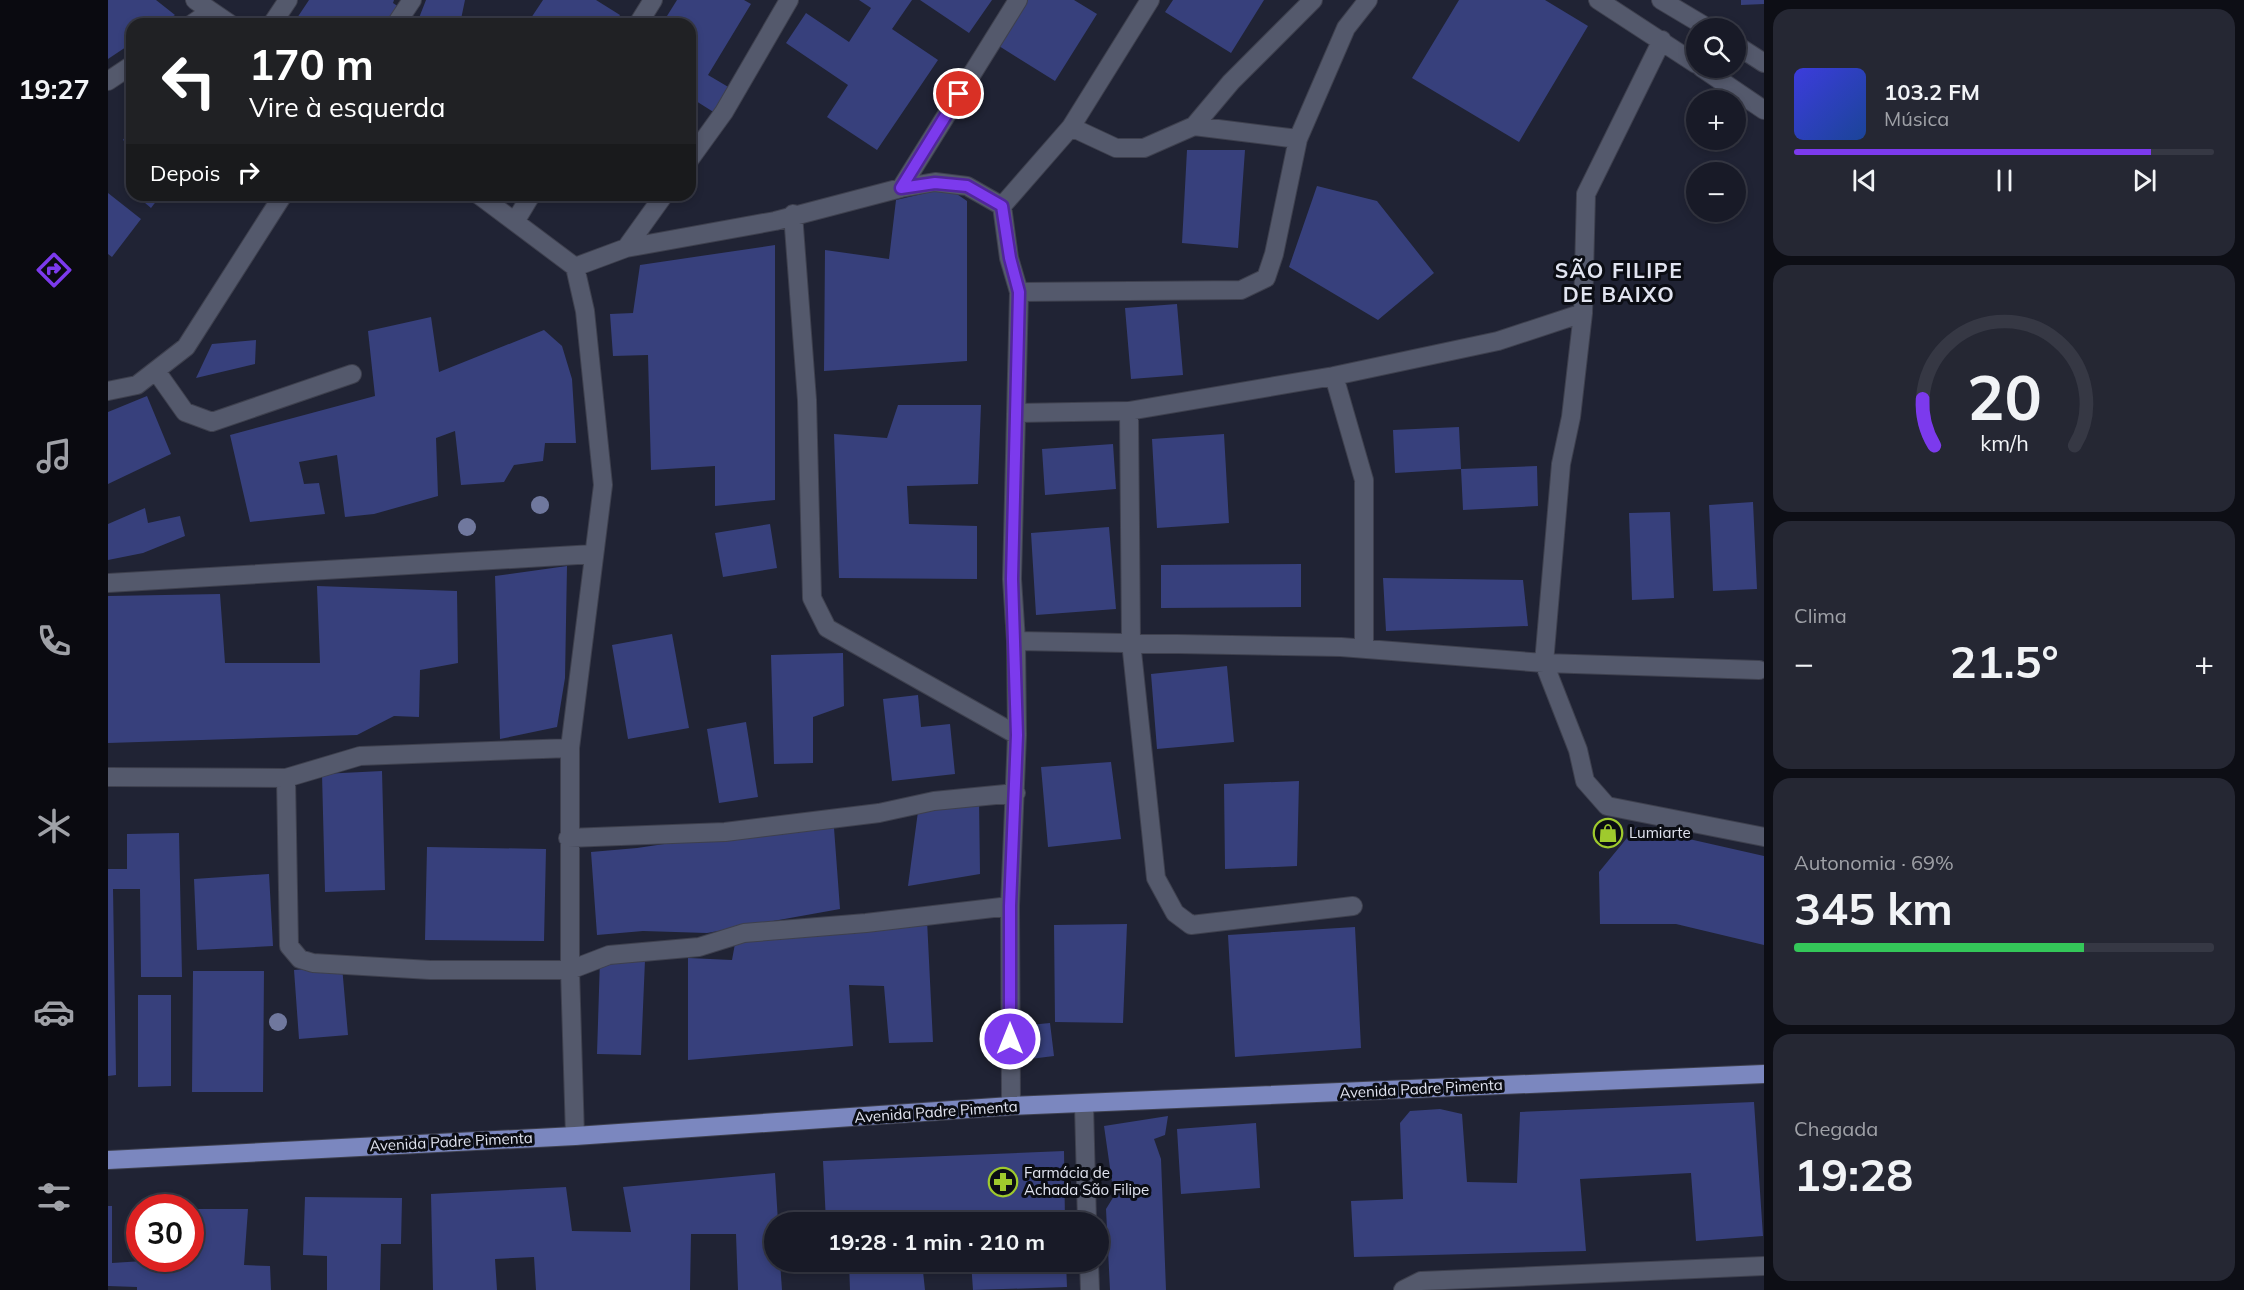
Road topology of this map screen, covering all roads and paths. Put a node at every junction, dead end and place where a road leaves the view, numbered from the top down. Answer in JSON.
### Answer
{"nodes":[{"id":1,"x":195,"y":0,"type":"edge"},
{"id":2,"x":288,"y":0,"type":"edge"},
{"id":3,"x":412,"y":0,"type":"edge"},
{"id":4,"x":653,"y":0,"type":"edge"},
{"id":5,"x":789,"y":0,"type":"edge"},
{"id":6,"x":1018,"y":0,"type":"edge"},
{"id":7,"x":1150,"y":0,"type":"edge"},
{"id":8,"x":1313,"y":0,"type":"edge"},
{"id":9,"x":1368,"y":0,"type":"edge"},
{"id":10,"x":1598,"y":0,"type":"edge"},
{"id":11,"x":1662,"y":0,"type":"edge"},
{"id":12,"x":211,"y":11,"type":"junction"},
{"id":13,"x":201,"y":18,"type":"edge"},
{"id":14,"x":221,"y":18,"type":"edge"},
{"id":15,"x":276,"y":18,"type":"edge"},
{"id":16,"x":400,"y":18,"type":"edge"},
{"id":17,"x":642,"y":18,"type":"edge"},
{"id":18,"x":1692,"y":18,"type":"edge"},
{"id":19,"x":1662,"y":40,"type":"junction"},
{"id":20,"x":1746,"y":51,"type":"edge"},
{"id":21,"x":1686,"y":57,"type":"edge"},
{"id":22,"x":1764,"y":63,"type":"edge"},
{"id":23,"x":126,"y":69,"type":"edge"},
{"id":24,"x":1717,"y":78,"type":"edge"},
{"id":25,"x":108,"y":81,"type":"edge"},
{"id":26,"x":1764,"y":110,"type":"edge"},
{"id":27,"x":1194,"y":126,"type":"junction"},
{"id":28,"x":1071,"y":127,"type":"junction"},
{"id":29,"x":1298,"y":139,"type":"junction"},
{"id":30,"x":696,"y":151,"type":"edge"},
{"id":31,"x":901,"y":188,"type":"junction"},
{"id":32,"x":279,"y":201,"type":"edge"},
{"id":33,"x":488,"y":201,"type":"edge"},
{"id":34,"x":527,"y":201,"type":"edge"},
{"id":35,"x":660,"y":201,"type":"edge"},
{"id":36,"x":1002,"y":206,"type":"junction"},
{"id":37,"x":793,"y":214,"type":"junction"},
{"id":38,"x":516,"y":220,"type":"junction"},
{"id":39,"x":626,"y":248,"type":"junction"},
{"id":40,"x":575,"y":267,"type":"junction"},
{"id":41,"x":1019,"y":292,"type":"junction"},
{"id":42,"x":1583,"y":313,"type":"junction"},
{"id":43,"x":156,"y":370,"type":"junction"},
{"id":44,"x":352,"y":375,"type":"dead end"},
{"id":45,"x":1334,"y":376,"type":"junction"},
{"id":46,"x":108,"y":391,"type":"edge"},
{"id":47,"x":1130,"y":411,"type":"junction"},
{"id":48,"x":1016,"y":413,"type":"junction"},
{"id":49,"x":594,"y":554,"type":"junction"},
{"id":50,"x":108,"y":583,"type":"edge"},
{"id":51,"x":1016,"y":640,"type":"junction"},
{"id":52,"x":1131,"y":642,"type":"junction"},
{"id":53,"x":1364,"y":649,"type":"junction"},
{"id":54,"x":1544,"y":663,"type":"junction"},
{"id":55,"x":1759,"y":670,"type":"dead end"},
{"id":56,"x":1017,"y":735,"type":"junction"},
{"id":57,"x":570,"y":748,"type":"junction"},
{"id":58,"x":108,"y":777,"type":"edge"},
{"id":59,"x":286,"y":778,"type":"junction"},
{"id":60,"x":1016,"y":793,"type":"junction"},
{"id":61,"x":1764,"y":837,"type":"edge"},
{"id":62,"x":568,"y":838,"type":"junction"},
{"id":63,"x":1010,"y":906,"type":"junction"},
{"id":64,"x":1353,"y":906,"type":"dead end"},
{"id":65,"x":570,"y":970,"type":"junction"},
{"id":66,"x":1764,"y":1074,"type":"edge"},
{"id":67,"x":1084,"y":1105,"type":"junction"},
{"id":68,"x":1011,"y":1106,"type":"junction"},
{"id":69,"x":575,"y":1136,"type":"junction"},
{"id":70,"x":108,"y":1160,"type":"edge"},
{"id":71,"x":1087,"y":1212,"type":"edge"},
{"id":72,"x":1764,"y":1266,"type":"edge"},
{"id":73,"x":1089,"y":1272,"type":"edge"},
{"id":74,"x":1089,"y":1290,"type":"edge"},
{"id":75,"x":1403,"y":1290,"type":"edge"}],
"edges":[{"from":1,"to":12,"type":"street"},
{"from":2,"to":15,"type":"street"},
{"from":3,"to":16,"type":"street"},
{"from":4,"to":17,"type":"street"},
{"from":5,"to":30,"type":"street"},
{"from":6,"to":31,"type":"street"},
{"from":7,"to":28,"type":"street"},
{"from":8,"to":27,"type":"street"},
{"from":9,"to":29,"type":"street"},
{"from":10,"to":19,"type":"street"},
{"from":11,"to":18,"type":"street"},
{"from":12,"to":13,"type":"street"},
{"from":12,"to":14,"type":"street"},
{"from":19,"to":21,"type":"street"},
{"from":19,"to":42,"type":"street"},
{"from":20,"to":22,"type":"street"},
{"from":23,"to":25,"type":"street"},
{"from":24,"to":26,"type":"street"},
{"from":27,"to":28,"type":"street"},
{"from":27,"to":29,"type":"street"},
{"from":28,"to":36,"type":"street"},
{"from":29,"to":41,"type":"street"},
{"from":31,"to":36,"type":"street"},
{"from":31,"to":37,"type":"street"},
{"from":32,"to":43,"type":"street"},
{"from":33,"to":38,"type":"street"},
{"from":34,"to":38,"type":"street"},
{"from":35,"to":39,"type":"street"},
{"from":36,"to":41,"type":"street"},
{"from":37,"to":39,"type":"street"},
{"from":37,"to":56,"type":"street"},
{"from":38,"to":40,"type":"street"},
{"from":39,"to":40,"type":"street"},
{"from":40,"to":49,"type":"street"},
{"from":41,"to":48,"type":"street"},
{"from":42,"to":45,"type":"street"},
{"from":42,"to":54,"type":"street"},
{"from":43,"to":44,"type":"street"},
{"from":43,"to":46,"type":"street"},
{"from":45,"to":47,"type":"street"},
{"from":45,"to":53,"type":"street"},
{"from":47,"to":48,"type":"street"},
{"from":47,"to":52,"type":"street"},
{"from":48,"to":51,"type":"street"},
{"from":49,"to":50,"type":"street"},
{"from":49,"to":57,"type":"street"},
{"from":51,"to":52,"type":"street"},
{"from":51,"to":56,"type":"street"},
{"from":52,"to":53,"type":"street"},
{"from":52,"to":64,"type":"street"},
{"from":53,"to":54,"type":"street"},
{"from":54,"to":55,"type":"street"},
{"from":54,"to":61,"type":"street"},
{"from":56,"to":60,"type":"street"},
{"from":57,"to":59,"type":"street"},
{"from":57,"to":62,"type":"street"},
{"from":58,"to":59,"type":"street"},
{"from":59,"to":65,"type":"street"},
{"from":60,"to":62,"type":"street"},
{"from":60,"to":63,"type":"street"},
{"from":62,"to":65,"type":"street"},
{"from":63,"to":65,"type":"street"},
{"from":63,"to":68,"type":"street"},
{"from":65,"to":69,"type":"street"},
{"from":66,"to":67,"type":"main road","name":"Avenida Padre Pimenta"},
{"from":67,"to":68,"type":"main road","name":"Avenida Padre Pimenta"},
{"from":67,"to":71,"type":"street"},
{"from":68,"to":69,"type":"main road","name":"Avenida Padre Pimenta"},
{"from":69,"to":70,"type":"main road","name":"Avenida Padre Pimenta"},
{"from":72,"to":75,"type":"street"},
{"from":73,"to":74,"type":"street"}]}
